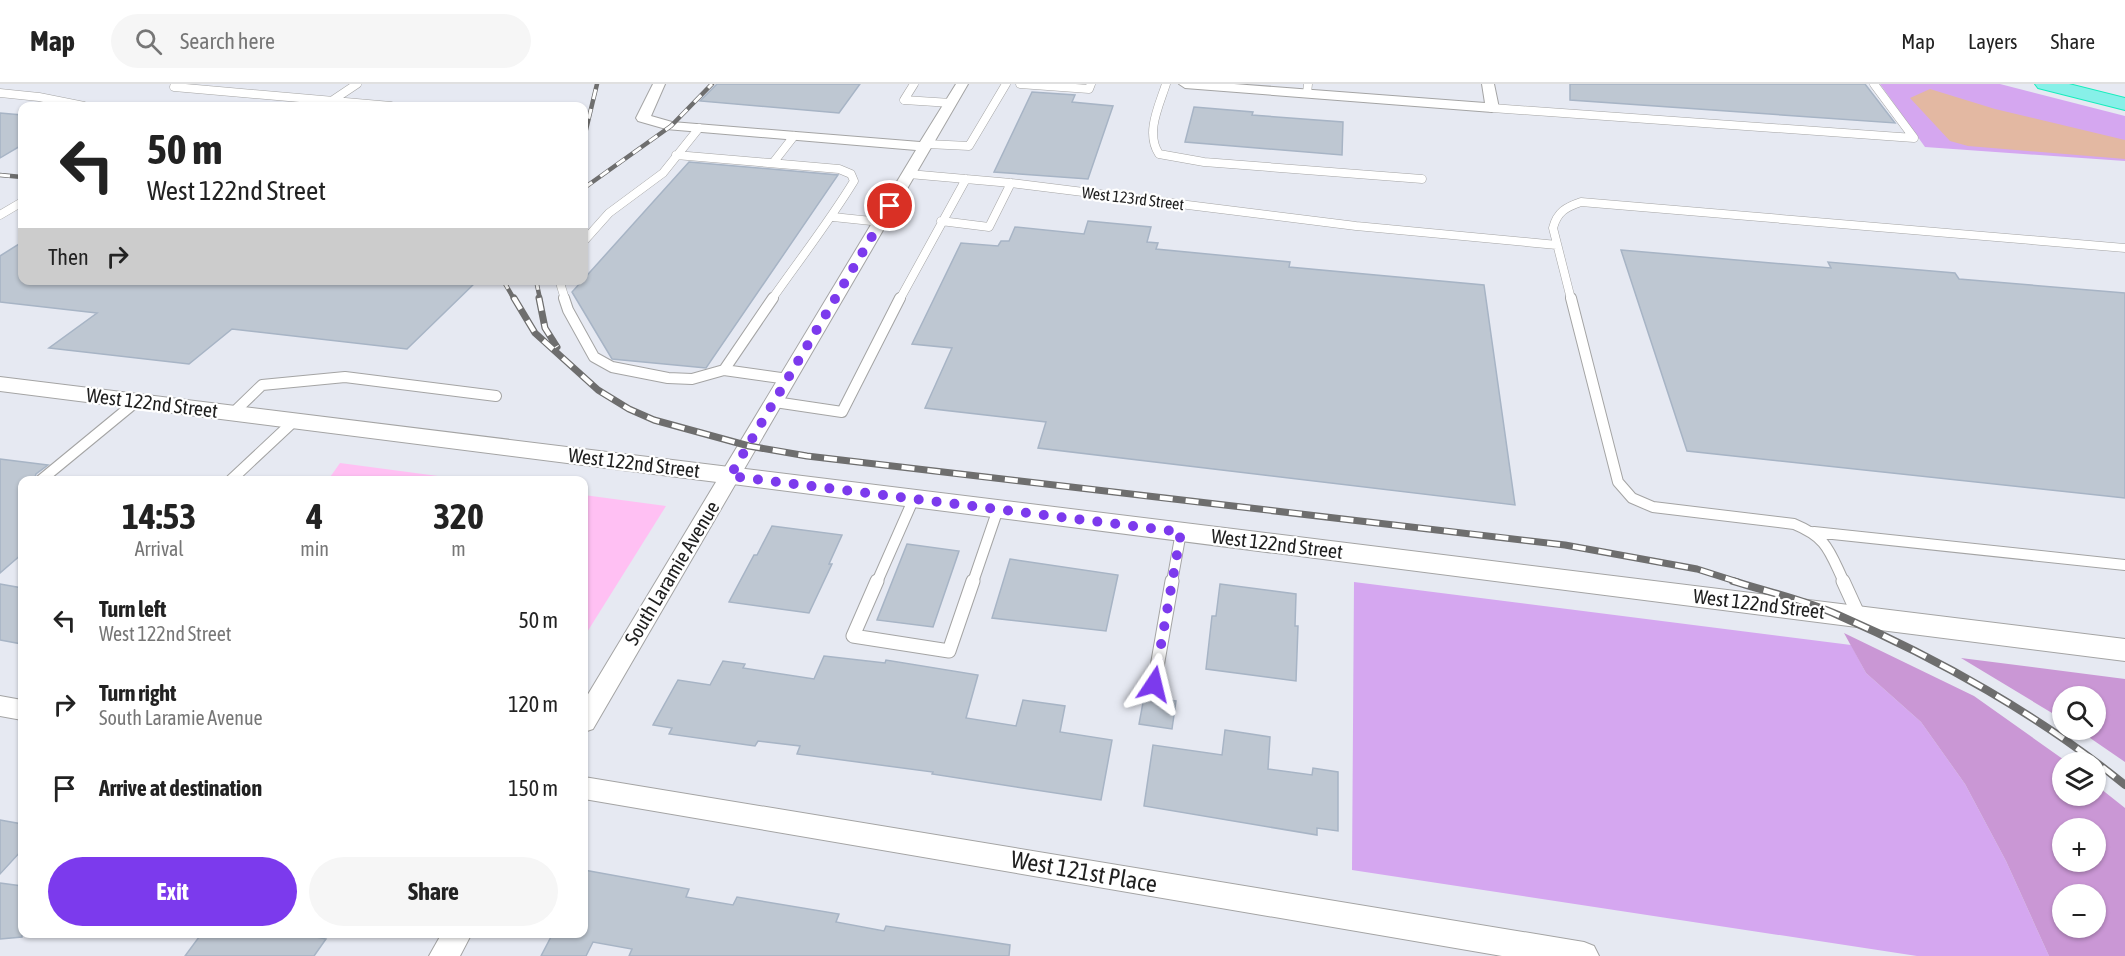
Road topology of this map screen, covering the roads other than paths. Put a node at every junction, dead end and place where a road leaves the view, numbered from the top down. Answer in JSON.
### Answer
{"nodes":[{"id":1,"x":6,"y":84,"type":"edge"},
{"id":2,"x":357,"y":84,"type":"edge"},
{"id":3,"x":914,"y":84,"type":"edge"},
{"id":4,"x":962,"y":84,"type":"edge"},
{"id":5,"x":1006,"y":84,"type":"edge"},
{"id":6,"x":1020,"y":84,"type":"edge"},
{"id":7,"x":1091,"y":84,"type":"edge"},
{"id":8,"x":1166,"y":84,"type":"edge"},
{"id":9,"x":1185,"y":84,"type":"edge"},
{"id":10,"x":1488,"y":84,"type":"edge"},
{"id":11,"x":1874,"y":84,"type":"edge"},
{"id":12,"x":2045,"y":84,"type":"edge"},
{"id":13,"x":658,"y":85,"type":"edge"},
{"id":14,"x":0,"y":87,"type":"edge"},
{"id":15,"x":174,"y":87,"type":"dead end"},
{"id":16,"x":1261,"y":87,"type":"edge"},
{"id":17,"x":1308,"y":89,"type":"edge"},
{"id":18,"x":0,"y":93,"type":"edge"},
{"id":19,"x":331,"y":101,"type":"junction"},
{"id":20,"x":64,"y":102,"type":"edge"},
{"id":21,"x":343,"y":102,"type":"edge"},
{"id":22,"x":951,"y":103,"type":"junction"},
{"id":23,"x":2125,"y":104,"type":"edge"},
{"id":24,"x":1492,"y":108,"type":"junction"},
{"id":25,"x":699,"y":129,"type":"junction"},
{"id":26,"x":794,"y":136,"type":"junction"},
{"id":27,"x":926,"y":146,"type":"junction"},
{"id":28,"x":676,"y":155,"type":"junction"},
{"id":29,"x":773,"y":163,"type":"junction"},
{"id":30,"x":909,"y":174,"type":"junction"},
{"id":31,"x":966,"y":179,"type":"junction"},
{"id":32,"x":1422,"y":179,"type":"dead end"},
{"id":33,"x":1011,"y":183,"type":"junction"},
{"id":34,"x":18,"y":204,"type":"edge"},
{"id":35,"x":0,"y":215,"type":"edge"},
{"id":36,"x":833,"y":217,"type":"junction"},
{"id":37,"x":941,"y":221,"type":"junction"},
{"id":38,"x":881,"y":222,"type":"junction"},
{"id":39,"x":588,"y":235,"type":"edge"},
{"id":40,"x":1557,"y":245,"type":"junction"},
{"id":41,"x":2125,"y":248,"type":"edge"},
{"id":42,"x":561,"y":285,"type":"edge"},
{"id":43,"x":724,"y":370,"type":"junction"},
{"id":44,"x":788,"y":379,"type":"junction"},
{"id":45,"x":0,"y":384,"type":"edge"},
{"id":46,"x":496,"y":396,"type":"dead end"},
{"id":47,"x":137,"y":401,"type":"junction"},
{"id":48,"x":774,"y":402,"type":"junction"},
{"id":49,"x":233,"y":413,"type":"junction"},
{"id":50,"x":294,"y":421,"type":"junction"},
{"id":51,"x":46,"y":476,"type":"edge"},
{"id":52,"x":235,"y":476,"type":"edge"},
{"id":53,"x":730,"y":476,"type":"junction"},
{"id":54,"x":914,"y":498,"type":"junction"},
{"id":55,"x":999,"y":509,"type":"junction"},
{"id":56,"x":1181,"y":532,"type":"junction"},
{"id":57,"x":1814,"y":532,"type":"junction"},
{"id":58,"x":2125,"y":565,"type":"edge"},
{"id":59,"x":1859,"y":617,"type":"junction"},
{"id":60,"x":2125,"y":650,"type":"edge"},
{"id":61,"x":1154,"y":684,"type":"dead end"},
{"id":62,"x":0,"y":706,"type":"edge"},
{"id":63,"x":18,"y":709,"type":"edge"},
{"id":64,"x":588,"y":715,"type":"edge"},
{"id":65,"x":588,"y":789,"type":"edge"},
{"id":66,"x":455,"y":938,"type":"edge"},
{"id":67,"x":444,"y":956,"type":"edge"},
{"id":68,"x":1584,"y":956,"type":"edge"}],
"edges":[{"from":1,"to":14,"type":"lane"},
{"from":2,"to":19,"type":"lane"},
{"from":3,"to":22,"type":"lane"},
{"from":4,"to":22,"type":"street","name":"South Laramie Avenue"},
{"from":5,"to":27,"type":"lane"},
{"from":6,"to":7,"type":"lane"},
{"from":8,"to":32,"type":"lane"},
{"from":9,"to":16,"type":"street"},
{"from":10,"to":24,"type":"street"},
{"from":11,"to":24,"type":"lane"},
{"from":12,"to":23,"type":"highway"},
{"from":13,"to":25,"type":"street"},
{"from":15,"to":19,"type":"lane"},
{"from":16,"to":17,"type":"street"},
{"from":17,"to":24,"type":"street"},
{"from":18,"to":20,"type":"lane"},
{"from":19,"to":21,"type":"lane"},
{"from":22,"to":27,"type":"street","name":"South Laramie Avenue"},
{"from":25,"to":26,"type":"street"},
{"from":25,"to":28,"type":"lane"},
{"from":26,"to":27,"type":"street"},
{"from":26,"to":29,"type":"lane"},
{"from":27,"to":30,"type":"street","name":"South Laramie Avenue"},
{"from":28,"to":29,"type":"lane"},
{"from":28,"to":39,"type":"lane"},
{"from":29,"to":36,"type":"lane"},
{"from":30,"to":31,"type":"lane","name":"West 123rd Street"},
{"from":30,"to":38,"type":"street","name":"South Laramie Avenue"},
{"from":31,"to":33,"type":"lane","name":"West 123rd Street"},
{"from":31,"to":37,"type":"lane"},
{"from":33,"to":37,"type":"lane"},
{"from":33,"to":40,"type":"lane","name":"West 123rd Street"},
{"from":34,"to":35,"type":"lane"},
{"from":36,"to":38,"type":"lane"},
{"from":36,"to":43,"type":"lane"},
{"from":37,"to":48,"type":"lane"},
{"from":38,"to":44,"type":"street","name":"South Laramie Avenue"},
{"from":40,"to":41,"type":"lane"},
{"from":40,"to":57,"type":"lane"},
{"from":42,"to":43,"type":"lane"},
{"from":43,"to":44,"type":"lane"},
{"from":44,"to":48,"type":"street","name":"South Laramie Avenue"},
{"from":45,"to":47,"type":"street","name":"West 122nd Street"},
{"from":46,"to":49,"type":"lane"},
{"from":47,"to":49,"type":"street","name":"West 122nd Street"},
{"from":47,"to":51,"type":"lane"},
{"from":48,"to":53,"type":"street","name":"South Laramie Avenue"},
{"from":49,"to":50,"type":"street","name":"West 122nd Street"},
{"from":50,"to":52,"type":"lane"},
{"from":50,"to":53,"type":"street","name":"West 122nd Street"},
{"from":53,"to":54,"type":"street","name":"West 122nd Street"},
{"from":53,"to":64,"type":"street","name":"South Laramie Avenue"},
{"from":54,"to":55,"type":"street","name":"West 122nd Street"},
{"from":54,"to":55,"type":"lane"},
{"from":55,"to":56,"type":"street","name":"West 122nd Street"},
{"from":56,"to":59,"type":"street","name":"West 122nd Street"},
{"from":56,"to":61,"type":"lane"},
{"from":57,"to":58,"type":"lane"},
{"from":57,"to":59,"type":"lane"},
{"from":59,"to":60,"type":"street","name":"West 122nd Street"},
{"from":62,"to":63,"type":"street"},
{"from":65,"to":68,"type":"street","name":"West 121st Place"},
{"from":66,"to":67,"type":"street"}]}
